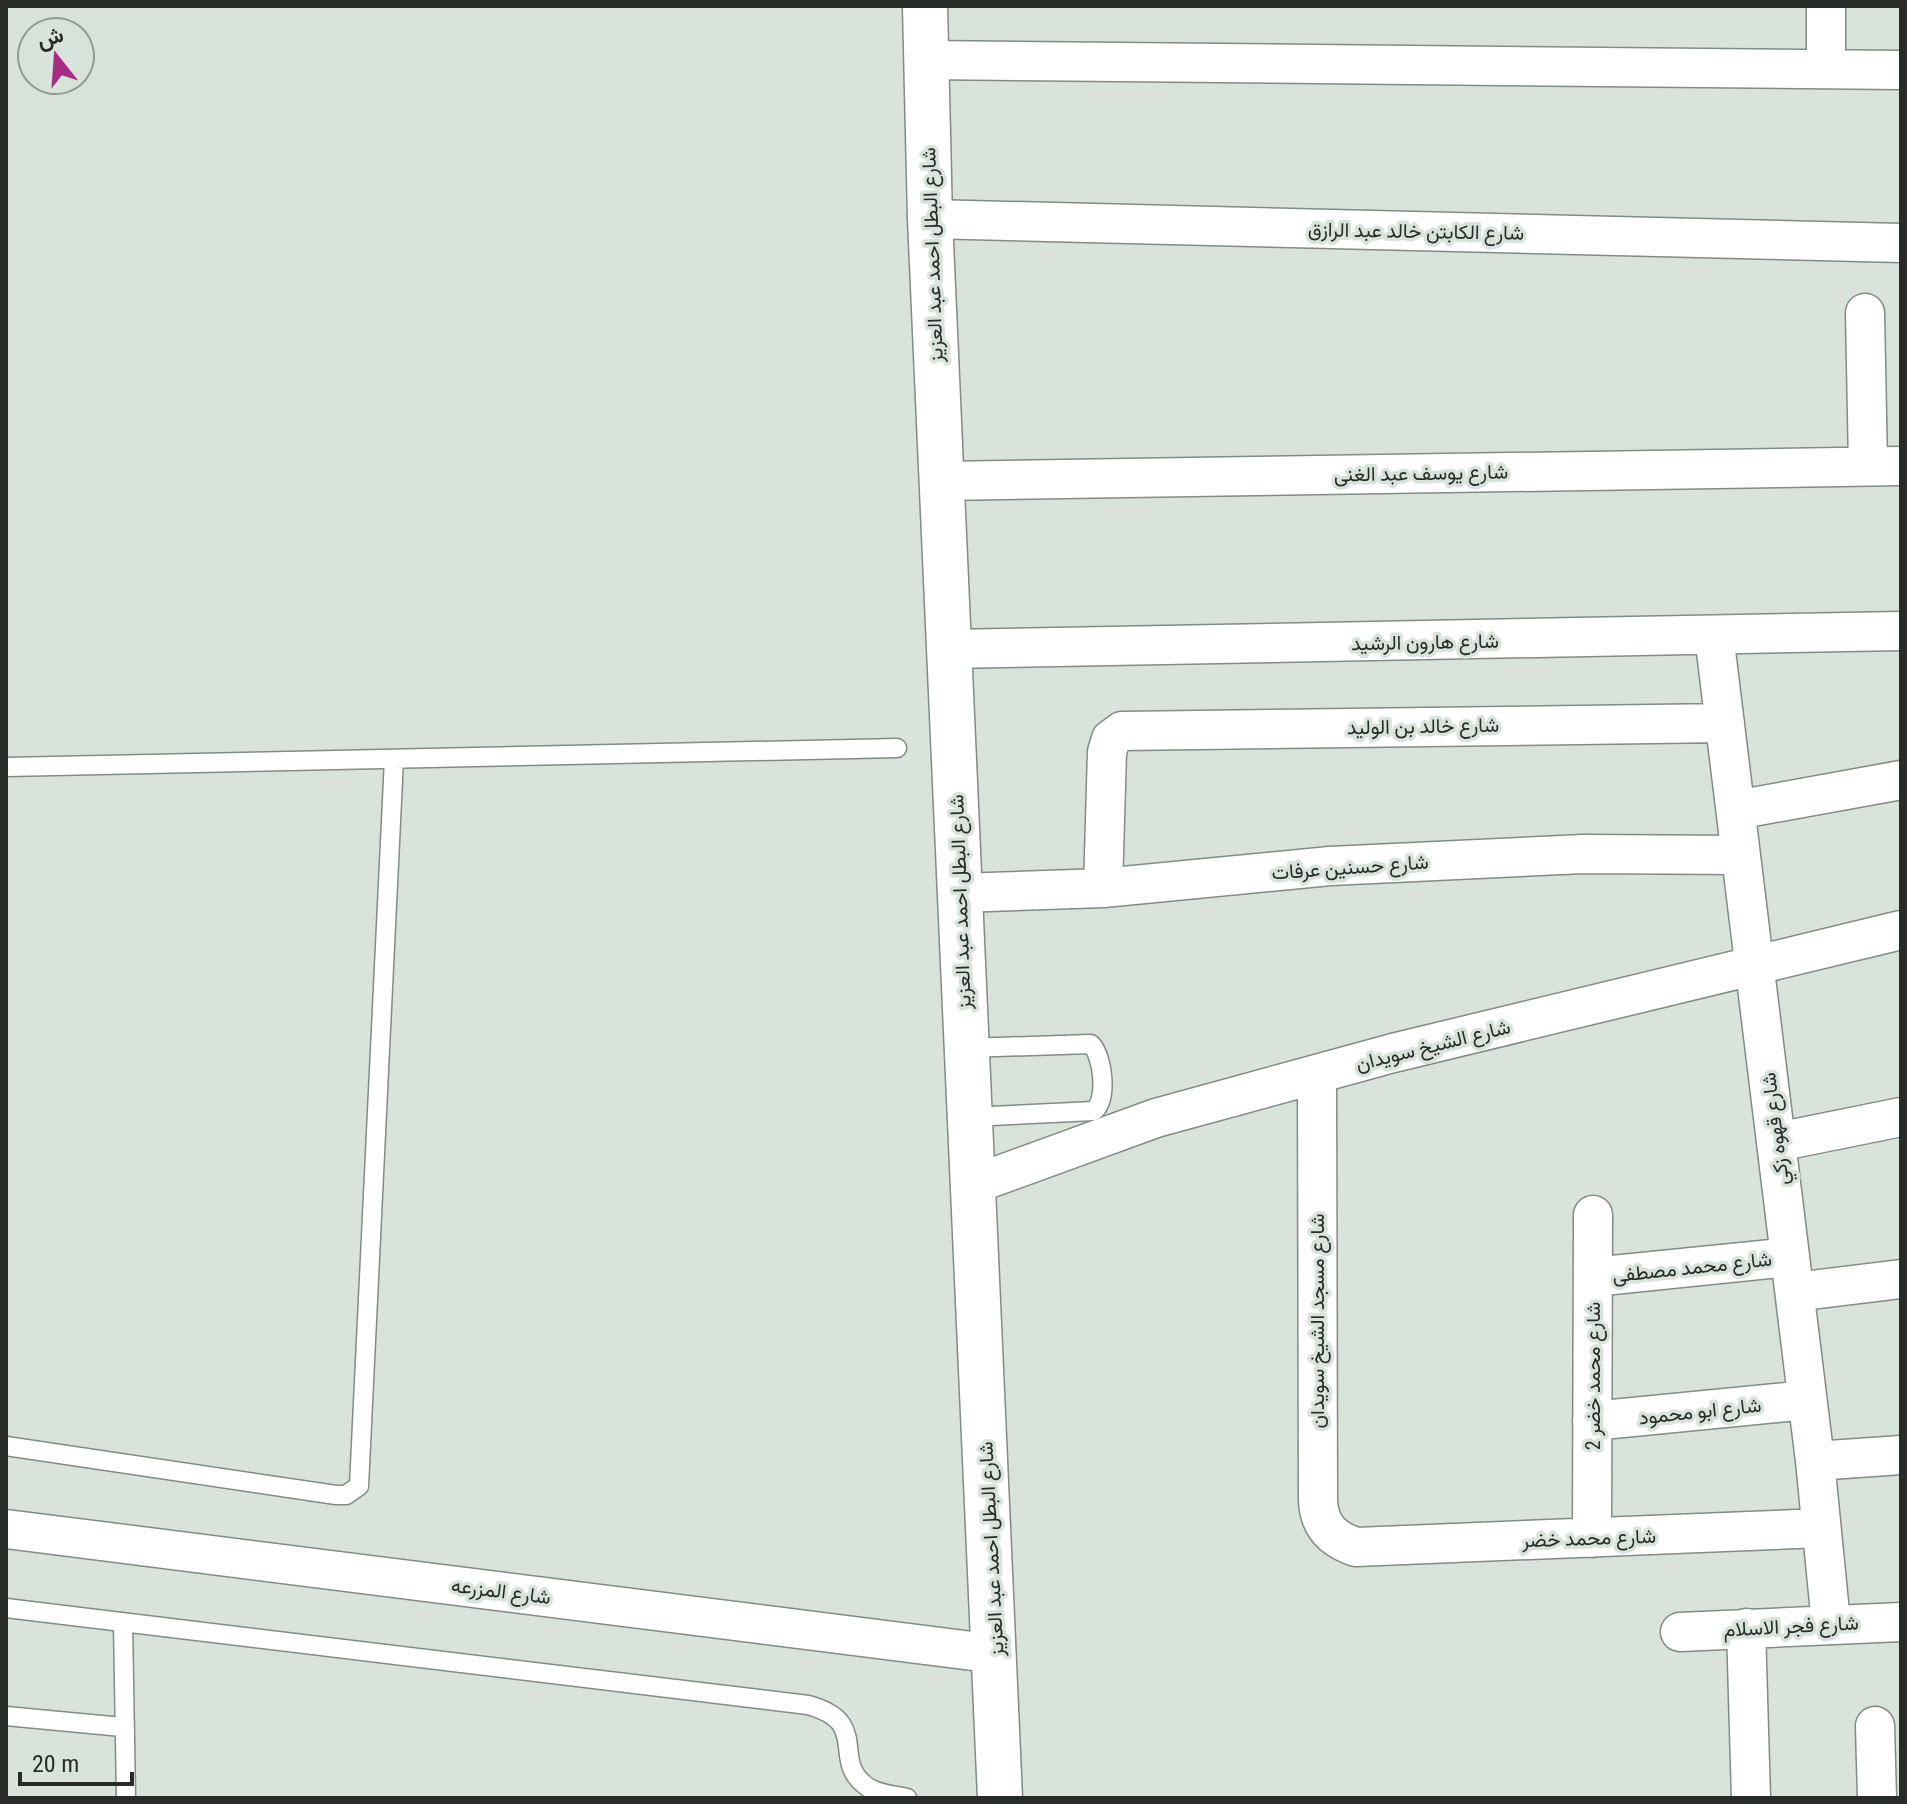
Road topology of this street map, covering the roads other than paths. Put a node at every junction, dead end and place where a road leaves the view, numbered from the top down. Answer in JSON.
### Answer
{"nodes":[{"id":1,"x":925,"y":6,"type":"edge"},
{"id":2,"x":1826,"y":6,"type":"edge"},
{"id":3,"x":926,"y":60,"type":"junction"},
{"id":4,"x":1826,"y":67,"type":"junction"},
{"id":5,"x":1901,"y":70,"type":"edge"},
{"id":6,"x":930,"y":219,"type":"junction"},
{"id":7,"x":1901,"y":243,"type":"edge"},
{"id":8,"x":1865,"y":313,"type":"dead end"},
{"id":9,"x":1884,"y":466,"type":"edge"},
{"id":10,"x":942,"y":481,"type":"junction"},
{"id":11,"x":1901,"y":631,"type":"edge"},
{"id":12,"x":1714,"y":635,"type":"junction"},
{"id":13,"x":949,"y":649,"type":"junction"},
{"id":14,"x":1725,"y":723,"type":"junction"},
{"id":15,"x":897,"y":748,"type":"dead end"},
{"id":16,"x":394,"y":759,"type":"junction"},
{"id":17,"x":6,"y":767,"type":"edge"},
{"id":18,"x":1901,"y":780,"type":"edge"},
{"id":19,"x":1736,"y":810,"type":"junction"},
{"id":20,"x":1741,"y":855,"type":"junction"},
{"id":21,"x":1103,"y":888,"type":"junction"},
{"id":22,"x":959,"y":893,"type":"junction"},
{"id":23,"x":1901,"y":930,"type":"edge"},
{"id":24,"x":1756,"y":968,"type":"junction"},
{"id":25,"x":966,"y":1048,"type":"junction"},
{"id":26,"x":1317,"y":1074,"type":"junction"},
{"id":27,"x":969,"y":1117,"type":"junction"},
{"id":28,"x":1901,"y":1117,"type":"edge"},
{"id":29,"x":1777,"y":1142,"type":"junction"},
{"id":30,"x":972,"y":1185,"type":"junction"},
{"id":31,"x":1593,"y":1215,"type":"dead end"},
{"id":32,"x":1792,"y":1275,"type":"junction"},
{"id":33,"x":1593,"y":1277,"type":"junction"},
{"id":34,"x":1901,"y":1279,"type":"edge"},
{"id":35,"x":1807,"y":1400,"type":"junction"},
{"id":36,"x":1592,"y":1421,"type":"junction"},
{"id":37,"x":6,"y":1446,"type":"edge"},
{"id":38,"x":1901,"y":1455,"type":"edge"},
{"id":39,"x":1815,"y":1461,"type":"junction"},
{"id":40,"x":1821,"y":1528,"type":"junction"},
{"id":41,"x":6,"y":1529,"type":"edge"},
{"id":42,"x":1592,"y":1538,"type":"junction"},
{"id":43,"x":1356,"y":1547,"type":"joint"},
{"id":44,"x":6,"y":1608,"type":"edge"},
{"id":45,"x":123,"y":1622,"type":"junction"},
{"id":46,"x":1901,"y":1622,"type":"edge"},
{"id":47,"x":1831,"y":1623,"type":"junction"},
{"id":48,"x":1746,"y":1628,"type":"junction"},
{"id":49,"x":1680,"y":1632,"type":"dead end"},
{"id":50,"x":996,"y":1654,"type":"junction"},
{"id":51,"x":6,"y":1716,"type":"edge"},
{"id":52,"x":1875,"y":1726,"type":"dead end"},
{"id":53,"x":122,"y":1727,"type":"junction"},
{"id":54,"x":126,"y":1798,"type":"edge"},
{"id":55,"x":907,"y":1798,"type":"edge"},
{"id":56,"x":1000,"y":1798,"type":"edge"},
{"id":57,"x":1751,"y":1798,"type":"edge"},
{"id":58,"x":1877,"y":1798,"type":"edge"}],
"edges":[{"from":1,"to":3,"type":"main road","name":"شارع البطل احمد عبد العزيز"},
{"from":2,"to":4,"type":"street"},
{"from":3,"to":4,"type":"street"},
{"from":3,"to":6,"type":"main road","name":"شارع البطل احمد عبد العزيز"},
{"from":4,"to":5,"type":"street"},
{"from":6,"to":7,"type":"street","name":"شارع الكابتن خالد عبد الرازق"},
{"from":6,"to":10,"type":"main road","name":"شارع البطل احمد عبد العزيز"},
{"from":8,"to":9,"type":"street"},
{"from":9,"to":10,"type":"street","name":"شارع يوسف عبد الغنى"},
{"from":10,"to":13,"type":"main road","name":"شارع البطل احمد عبد العزيز"},
{"from":11,"to":12,"type":"street","name":"شارع هارون الرشيد"},
{"from":12,"to":13,"type":"street","name":"شارع هارون الرشيد"},
{"from":12,"to":14,"type":"street","name":"شارع قهوه زكي"},
{"from":13,"to":22,"type":"main road","name":"شارع البطل احمد عبد العزيز"},
{"from":14,"to":19,"type":"street","name":"شارع قهوه زكي"},
{"from":14,"to":21,"type":"street","name":"شارع خالد بن الوليد"},
{"from":15,"to":16,"type":"lane"},
{"from":16,"to":17,"type":"lane"},
{"from":16,"to":37,"type":"lane"},
{"from":18,"to":19,"type":"street"},
{"from":19,"to":20,"type":"street","name":"شارع قهوه زكي"},
{"from":20,"to":21,"type":"street","name":"شارع حسنين عرفات"},
{"from":20,"to":24,"type":"street","name":"شارع قهوه زكي"},
{"from":21,"to":22,"type":"street","name":"شارع حسنين عرفات"},
{"from":22,"to":25,"type":"main road","name":"شارع البطل احمد عبد العزيز"},
{"from":23,"to":24,"type":"street","name":"شارع الشيخ سويدان"},
{"from":24,"to":26,"type":"street","name":"شارع الشيخ سويدان"},
{"from":24,"to":29,"type":"street","name":"شارع قهوه زكي"},
{"from":25,"to":27,"type":"main road","name":"شارع البطل احمد عبد العزيز"},
{"from":25,"to":27,"type":"lane"},
{"from":26,"to":30,"type":"street","name":"شارع الشيخ سويدان"},
{"from":26,"to":43,"type":"street","name":"شارع مسجد الشيخ سويدان"},
{"from":27,"to":30,"type":"main road","name":"شارع البطل احمد عبد العزيز"},
{"from":28,"to":29,"type":"street"},
{"from":29,"to":32,"type":"street","name":"شارع قهوه زكي"},
{"from":30,"to":50,"type":"main road","name":"شارع البطل احمد عبد العزيز"},
{"from":31,"to":33,"type":"street","name":"شارع محمد خضر 2"},
{"from":32,"to":33,"type":"street","name":"شارع محمد مصطفى"},
{"from":32,"to":34,"type":"street","name":"شارع محمد مصطفى"},
{"from":32,"to":35,"type":"street","name":"شارع قهوه زكي"},
{"from":33,"to":36,"type":"street","name":"شارع محمد خضر 2"},
{"from":35,"to":36,"type":"street","name":"شارع ابو محمود"},
{"from":35,"to":39,"type":"street","name":"شارع قهوه زكي"},
{"from":36,"to":42,"type":"street","name":"شارع محمد خضر 2"},
{"from":38,"to":39,"type":"street"},
{"from":39,"to":40,"type":"street","name":"شارع قهوه زكي"},
{"from":40,"to":42,"type":"street","name":"شارع محمد خضر"},
{"from":40,"to":47,"type":"street","name":"شارع قهوه زكي"},
{"from":41,"to":50,"type":"street","name":"شارع المزرعه"},
{"from":42,"to":43,"type":"street","name":"شارع محمد خضر"},
{"from":44,"to":45,"type":"lane"},
{"from":45,"to":53,"type":"lane"},
{"from":45,"to":55,"type":"lane"},
{"from":46,"to":47,"type":"street","name":"شارع فجر الاسلام"},
{"from":47,"to":48,"type":"street","name":"شارع فجر الاسلام"},
{"from":48,"to":49,"type":"street","name":"شارع فجر الاسلام"},
{"from":48,"to":57,"type":"street"},
{"from":50,"to":56,"type":"main road","name":"شارع البطل احمد عبد العزيز"},
{"from":51,"to":53,"type":"lane"},
{"from":52,"to":58,"type":"street"},
{"from":53,"to":54,"type":"lane"}]}
